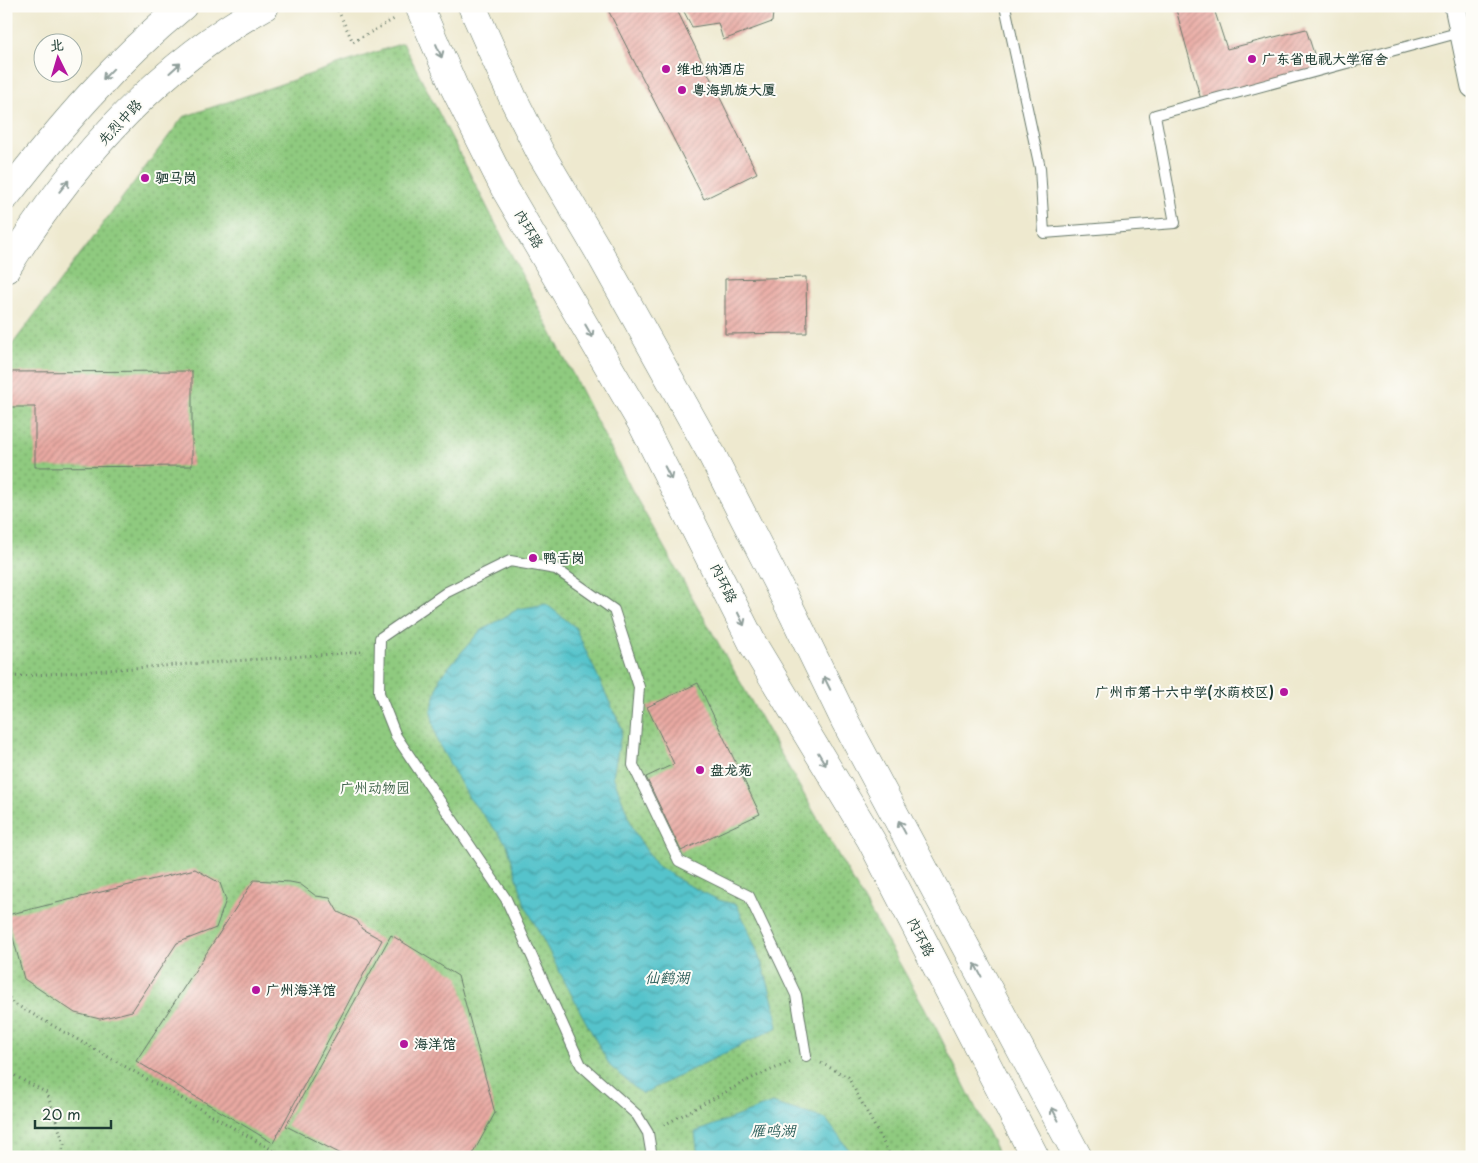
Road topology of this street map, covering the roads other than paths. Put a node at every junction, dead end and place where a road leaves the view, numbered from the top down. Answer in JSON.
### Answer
{"nodes":[{"id":1,"x":183,"y":6,"type":"edge"},
{"id":2,"x":266,"y":6,"type":"edge"},
{"id":3,"x":472,"y":6,"type":"edge"},
{"id":4,"x":487,"y":6,"type":"edge"},
{"id":5,"x":1005,"y":6,"type":"edge"},
{"id":6,"x":1454,"y":6,"type":"edge"},
{"id":7,"x":409,"y":11,"type":"edge"},
{"id":8,"x":1461,"y":32,"type":"junction"},
{"id":9,"x":1472,"y":88,"type":"edge"},
{"id":10,"x":10,"y":191,"type":"edge"},
{"id":11,"x":48,"y":208,"type":"junction"},
{"id":12,"x":599,"y":252,"type":"junction"},
{"id":13,"x":6,"y":269,"type":"edge"},
{"id":14,"x":806,"y":1056,"type":"road end"},
{"id":15,"x":652,"y":1157,"type":"edge"},
{"id":16,"x":1035,"y":1157,"type":"edge"},
{"id":17,"x":1078,"y":1157,"type":"edge"}],
"edges":[{"from":1,"to":10,"type":"main road","one_way":true},
{"from":11,"to":2,"type":"main road","name":"先烈中路","one_way":true},
{"from":3,"to":12,"type":"main road"},
{"from":4,"to":12,"type":"main road"},
{"from":5,"to":8,"type":"lane"},
{"from":6,"to":8,"type":"street"},
{"from":7,"to":16,"type":"main road","name":"内环路","one_way":true},
{"from":8,"to":9,"type":"street"},
{"from":10,"to":11,"type":"main road"},
{"from":11,"to":13,"type":"main road","name":"先烈中路"},
{"from":17,"to":12,"type":"main road","one_way":true},
{"from":14,"to":15,"type":"lane"}]}
